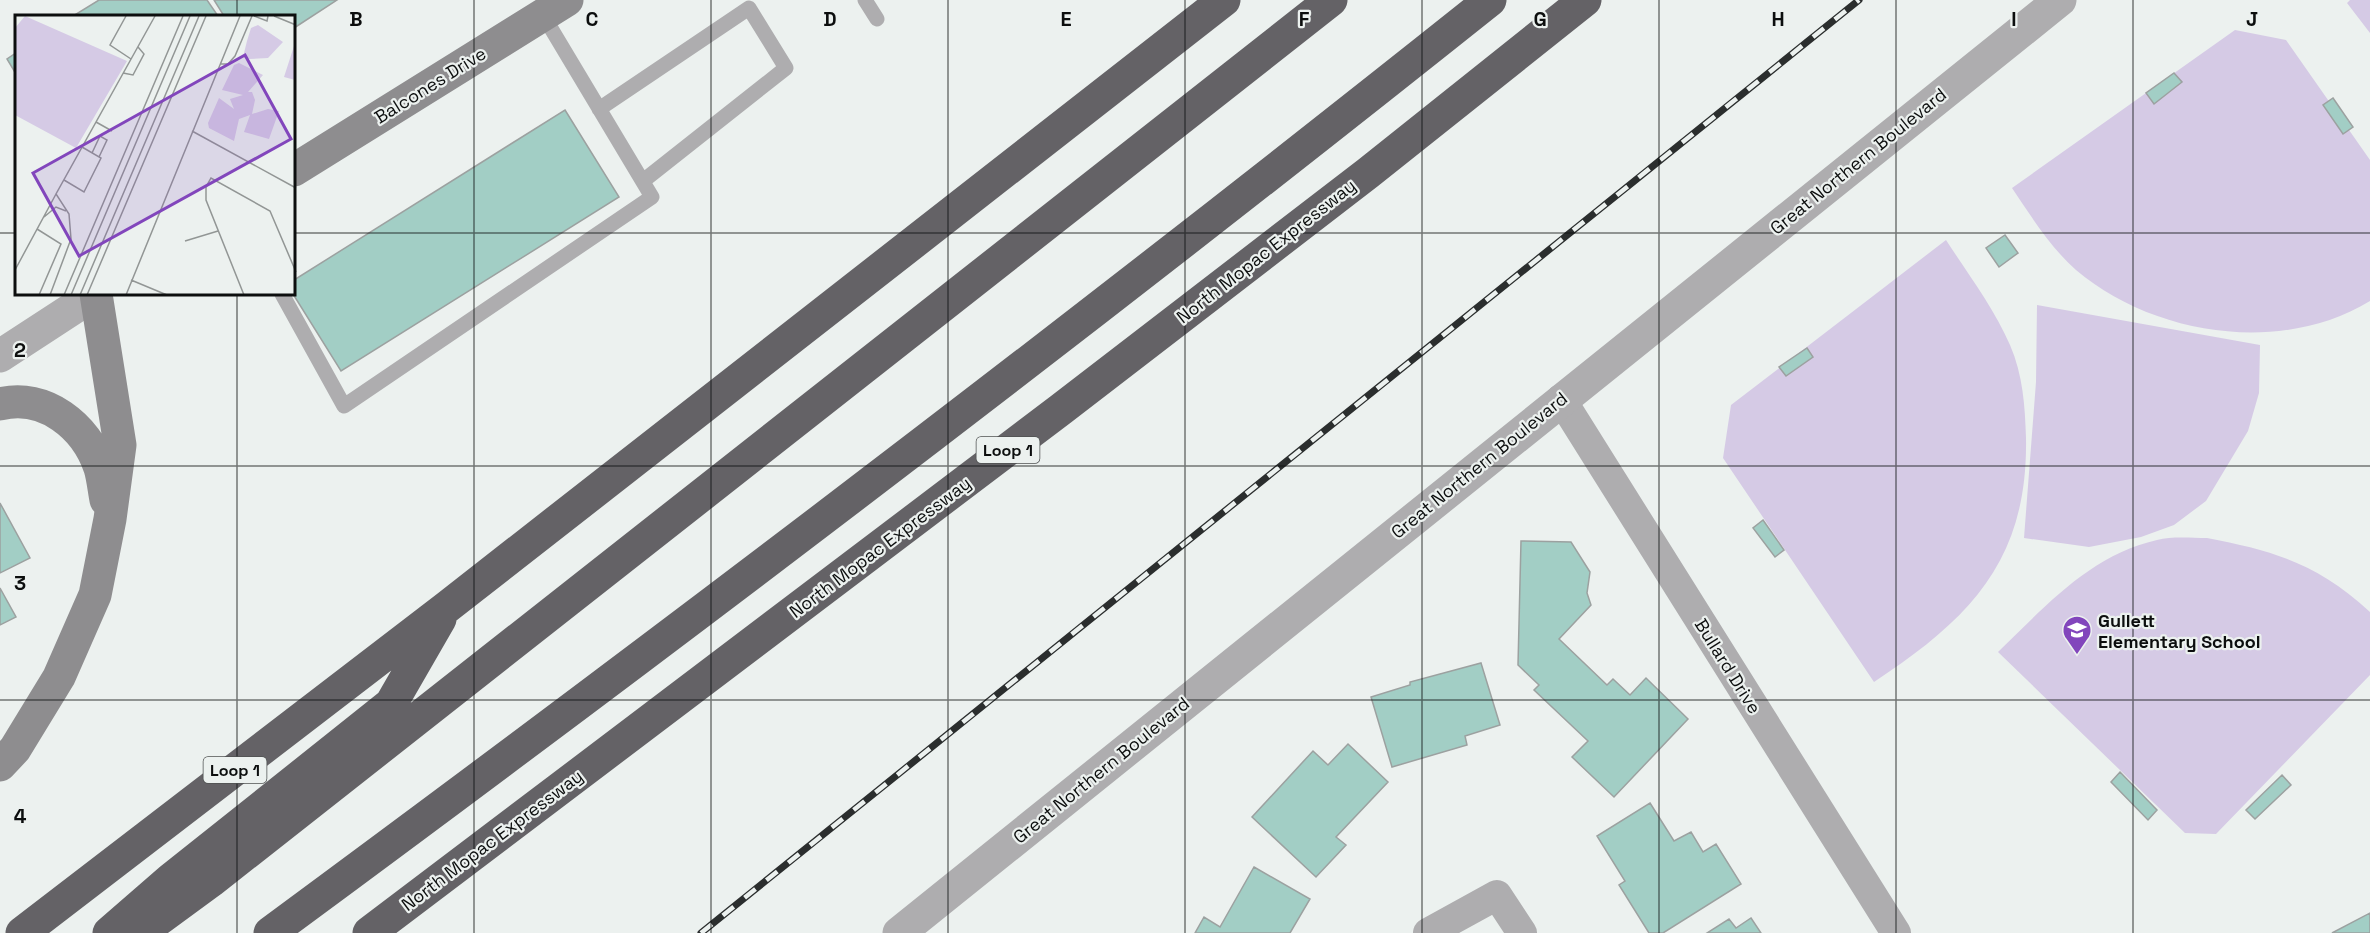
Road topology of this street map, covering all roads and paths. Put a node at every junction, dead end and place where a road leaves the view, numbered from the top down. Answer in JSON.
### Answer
{"nodes":[{"id":1,"x":865,"y":0,"type":"edge"},
{"id":2,"x":1224,"y":0,"type":"edge"},
{"id":3,"x":1331,"y":0,"type":"edge"},
{"id":4,"x":1490,"y":0,"type":"edge"},
{"id":5,"x":1585,"y":0,"type":"edge"},
{"id":6,"x":2060,"y":0,"type":"edge"},
{"id":7,"x":555,"y":7,"type":"edge"},
{"id":8,"x":877,"y":19,"type":"dead end"},
{"id":9,"x":599,"y":109,"type":"junction"},
{"id":10,"x":296,"y":169,"type":"edge"},
{"id":11,"x":644,"y":182,"type":"junction"},
{"id":12,"x":93,"y":296,"type":"edge"},
{"id":13,"x":96,"y":296,"type":"edge"},
{"id":14,"x":283,"y":296,"type":"edge"},
{"id":15,"x":0,"y":356,"type":"edge"},
{"id":16,"x":1560,"y":399,"type":"junction"},
{"id":17,"x":0,"y":404,"type":"edge"},
{"id":18,"x":110,"y":519,"type":"junction"},
{"id":19,"x":447,"y":607,"type":"junction"},
{"id":20,"x":0,"y":765,"type":"edge"},
{"id":21,"x":423,"y":891,"type":"junction"},
{"id":22,"x":22,"y":933,"type":"edge"},
{"id":23,"x":109,"y":933,"type":"edge"},
{"id":24,"x":140,"y":933,"type":"edge"},
{"id":25,"x":270,"y":933,"type":"edge"},
{"id":26,"x":355,"y":933,"type":"edge"},
{"id":27,"x":369,"y":933,"type":"edge"},
{"id":28,"x":899,"y":933,"type":"edge"},
{"id":29,"x":1428,"y":933,"type":"edge"},
{"id":30,"x":1522,"y":933,"type":"edge"},
{"id":31,"x":1896,"y":933,"type":"edge"}],
"edges":[{"from":1,"to":8,"type":"lane"},
{"from":2,"to":19,"type":"highway","number":"Loop 1"},
{"from":3,"to":24,"type":"highway"},
{"from":4,"to":25,"type":"highway"},
{"from":5,"to":21,"type":"highway","name":"North Mopac Expressway","number":"Loop 1"},
{"from":6,"to":16,"type":"street","name":"Great Northern Boulevard"},
{"from":7,"to":9,"type":"lane"},
{"from":7,"to":10,"type":"main road","name":"Balcones Drive"},
{"from":9,"to":11,"type":"lane"},
{"from":9,"to":11,"type":"lane"},
{"from":11,"to":14,"type":"lane"},
{"from":12,"to":15,"type":"street"},
{"from":13,"to":18,"type":"main road"},
{"from":16,"to":28,"type":"street","name":"Great Northern Boulevard"},
{"from":16,"to":31,"type":"street","name":"Bullard Drive"},
{"from":17,"to":18,"type":"main road"},
{"from":18,"to":20,"type":"main road"},
{"from":19,"to":22,"type":"highway","number":"Loop 1"},
{"from":19,"to":23,"type":"highway"},
{"from":21,"to":26,"type":"highway"},
{"from":21,"to":27,"type":"highway","name":"North Mopac Expressway","number":"Loop 1"},
{"from":29,"to":30,"type":"street"}]}
